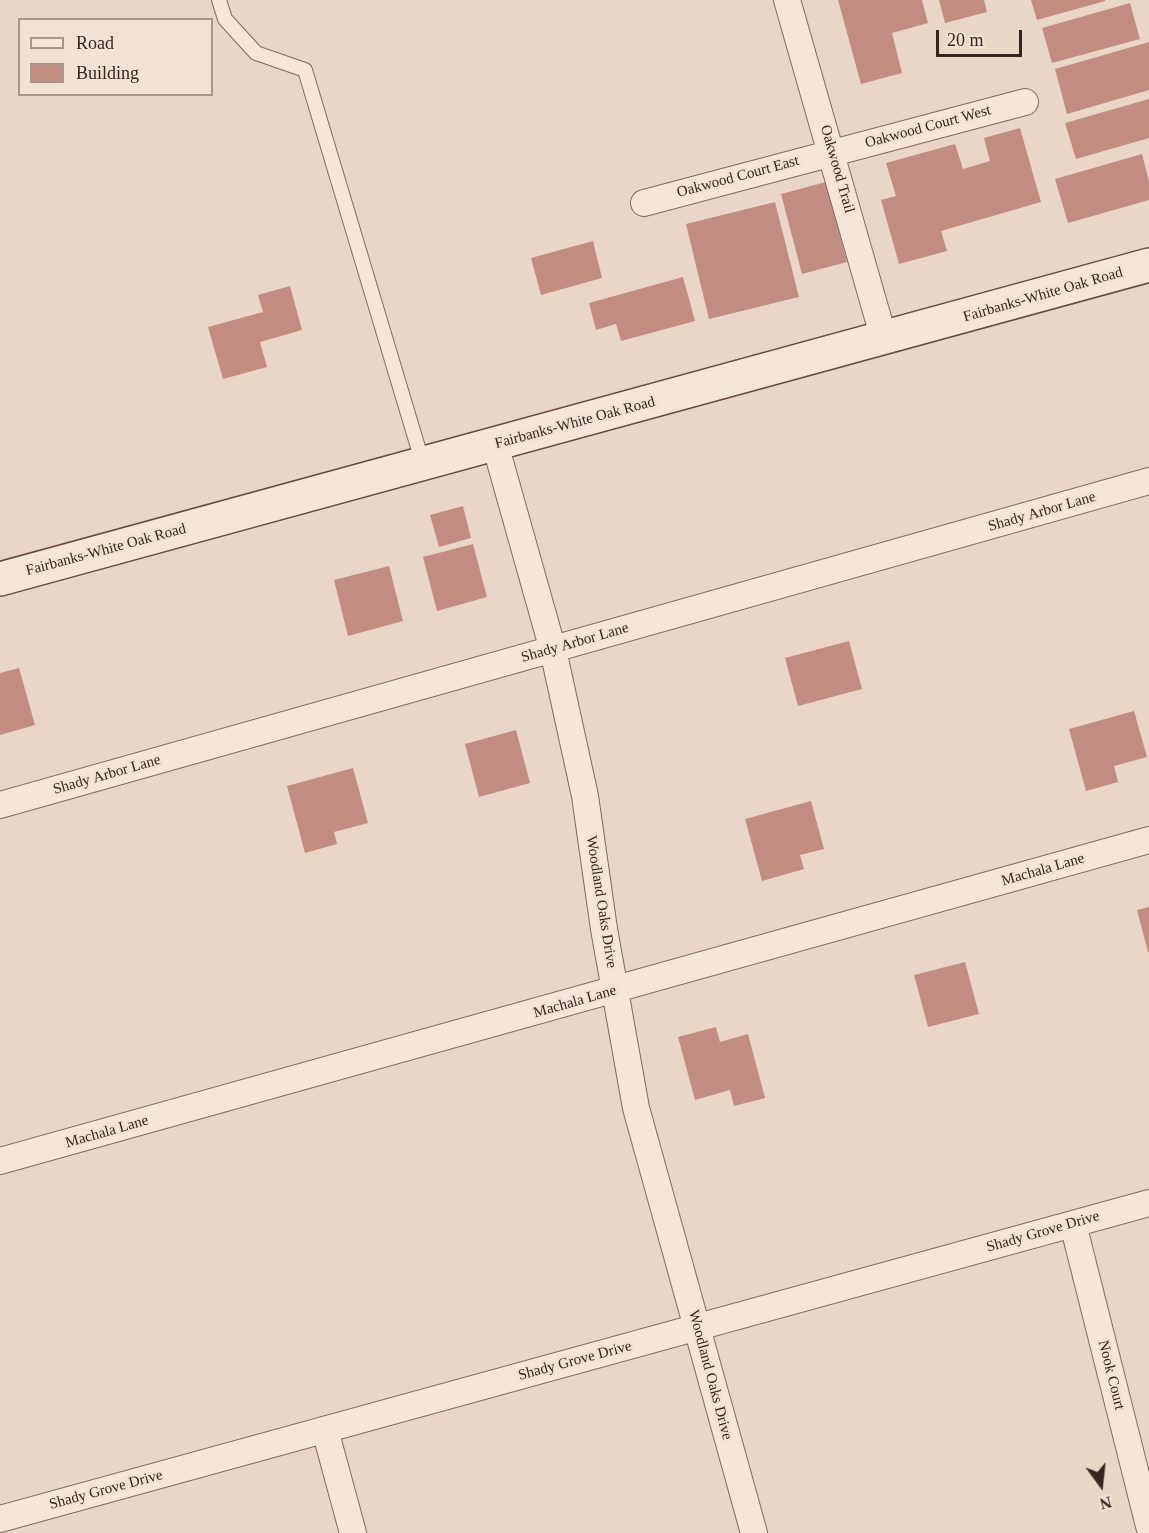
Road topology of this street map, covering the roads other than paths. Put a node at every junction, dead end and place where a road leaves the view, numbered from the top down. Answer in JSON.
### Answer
{"nodes":[{"id":1,"x":219,"y":0,"type":"edge"},
{"id":2,"x":787,"y":0,"type":"edge"},
{"id":3,"x":1025,"y":102,"type":"dead end"},
{"id":4,"x":832,"y":152,"type":"junction"},
{"id":5,"x":644,"y":202,"type":"dead end"},
{"id":6,"x":1149,"y":266,"type":"edge"},
{"id":7,"x":884,"y":339,"type":"junction"},
{"id":8,"x":495,"y":444,"type":"junction"},
{"id":9,"x":423,"y":464,"type":"junction"},
{"id":10,"x":1149,"y":482,"type":"edge"},
{"id":11,"x":0,"y":579,"type":"edge"},
{"id":12,"x":553,"y":650,"type":"junction"},
{"id":13,"x":0,"y":805,"type":"edge"},
{"id":14,"x":1149,"y":840,"type":"edge"},
{"id":15,"x":617,"y":990,"type":"junction"},
{"id":16,"x":0,"y":1161,"type":"edge"},
{"id":17,"x":1149,"y":1203,"type":"edge"},
{"id":18,"x":1073,"y":1224,"type":"junction"},
{"id":19,"x":697,"y":1328,"type":"junction"},
{"id":20,"x":325,"y":1430,"type":"junction"},
{"id":21,"x":0,"y":1519,"type":"edge"},
{"id":22,"x":1149,"y":1526,"type":"edge"},
{"id":23,"x":353,"y":1533,"type":"edge"},
{"id":24,"x":754,"y":1533,"type":"edge"}],
"edges":[{"from":1,"to":9,"type":"lane"},
{"from":2,"to":4,"type":"street","name":"Oakwood Trail"},
{"from":3,"to":4,"type":"street","name":"Oakwood Court West"},
{"from":4,"to":5,"type":"street","name":"Oakwood Court East"},
{"from":4,"to":7,"type":"street","name":"Oakwood Trail"},
{"from":6,"to":7,"type":"street","name":"Fairbanks-White Oak Road"},
{"from":7,"to":8,"type":"street","name":"Fairbanks-White Oak Road"},
{"from":8,"to":9,"type":"street","name":"Fairbanks-White Oak Road"},
{"from":8,"to":12,"type":"street","name":"Woodland Oaks Drive"},
{"from":9,"to":11,"type":"street","name":"Fairbanks-White Oak Road"},
{"from":10,"to":12,"type":"street","name":"Shady Arbor Lane"},
{"from":12,"to":13,"type":"street","name":"Shady Arbor Lane"},
{"from":12,"to":15,"type":"street","name":"Woodland Oaks Drive"},
{"from":14,"to":15,"type":"street","name":"Machala Lane"},
{"from":15,"to":16,"type":"street","name":"Machala Lane"},
{"from":15,"to":19,"type":"street","name":"Woodland Oaks Drive"},
{"from":17,"to":18,"type":"street","name":"Shady Grove Drive"},
{"from":18,"to":19,"type":"street","name":"Shady Grove Drive"},
{"from":18,"to":22,"type":"street","name":"Nook Court"},
{"from":19,"to":20,"type":"street","name":"Shady Grove Drive"},
{"from":19,"to":24,"type":"street","name":"Woodland Oaks Drive"},
{"from":20,"to":21,"type":"street","name":"Shady Grove Drive"},
{"from":20,"to":23,"type":"street"}]}
